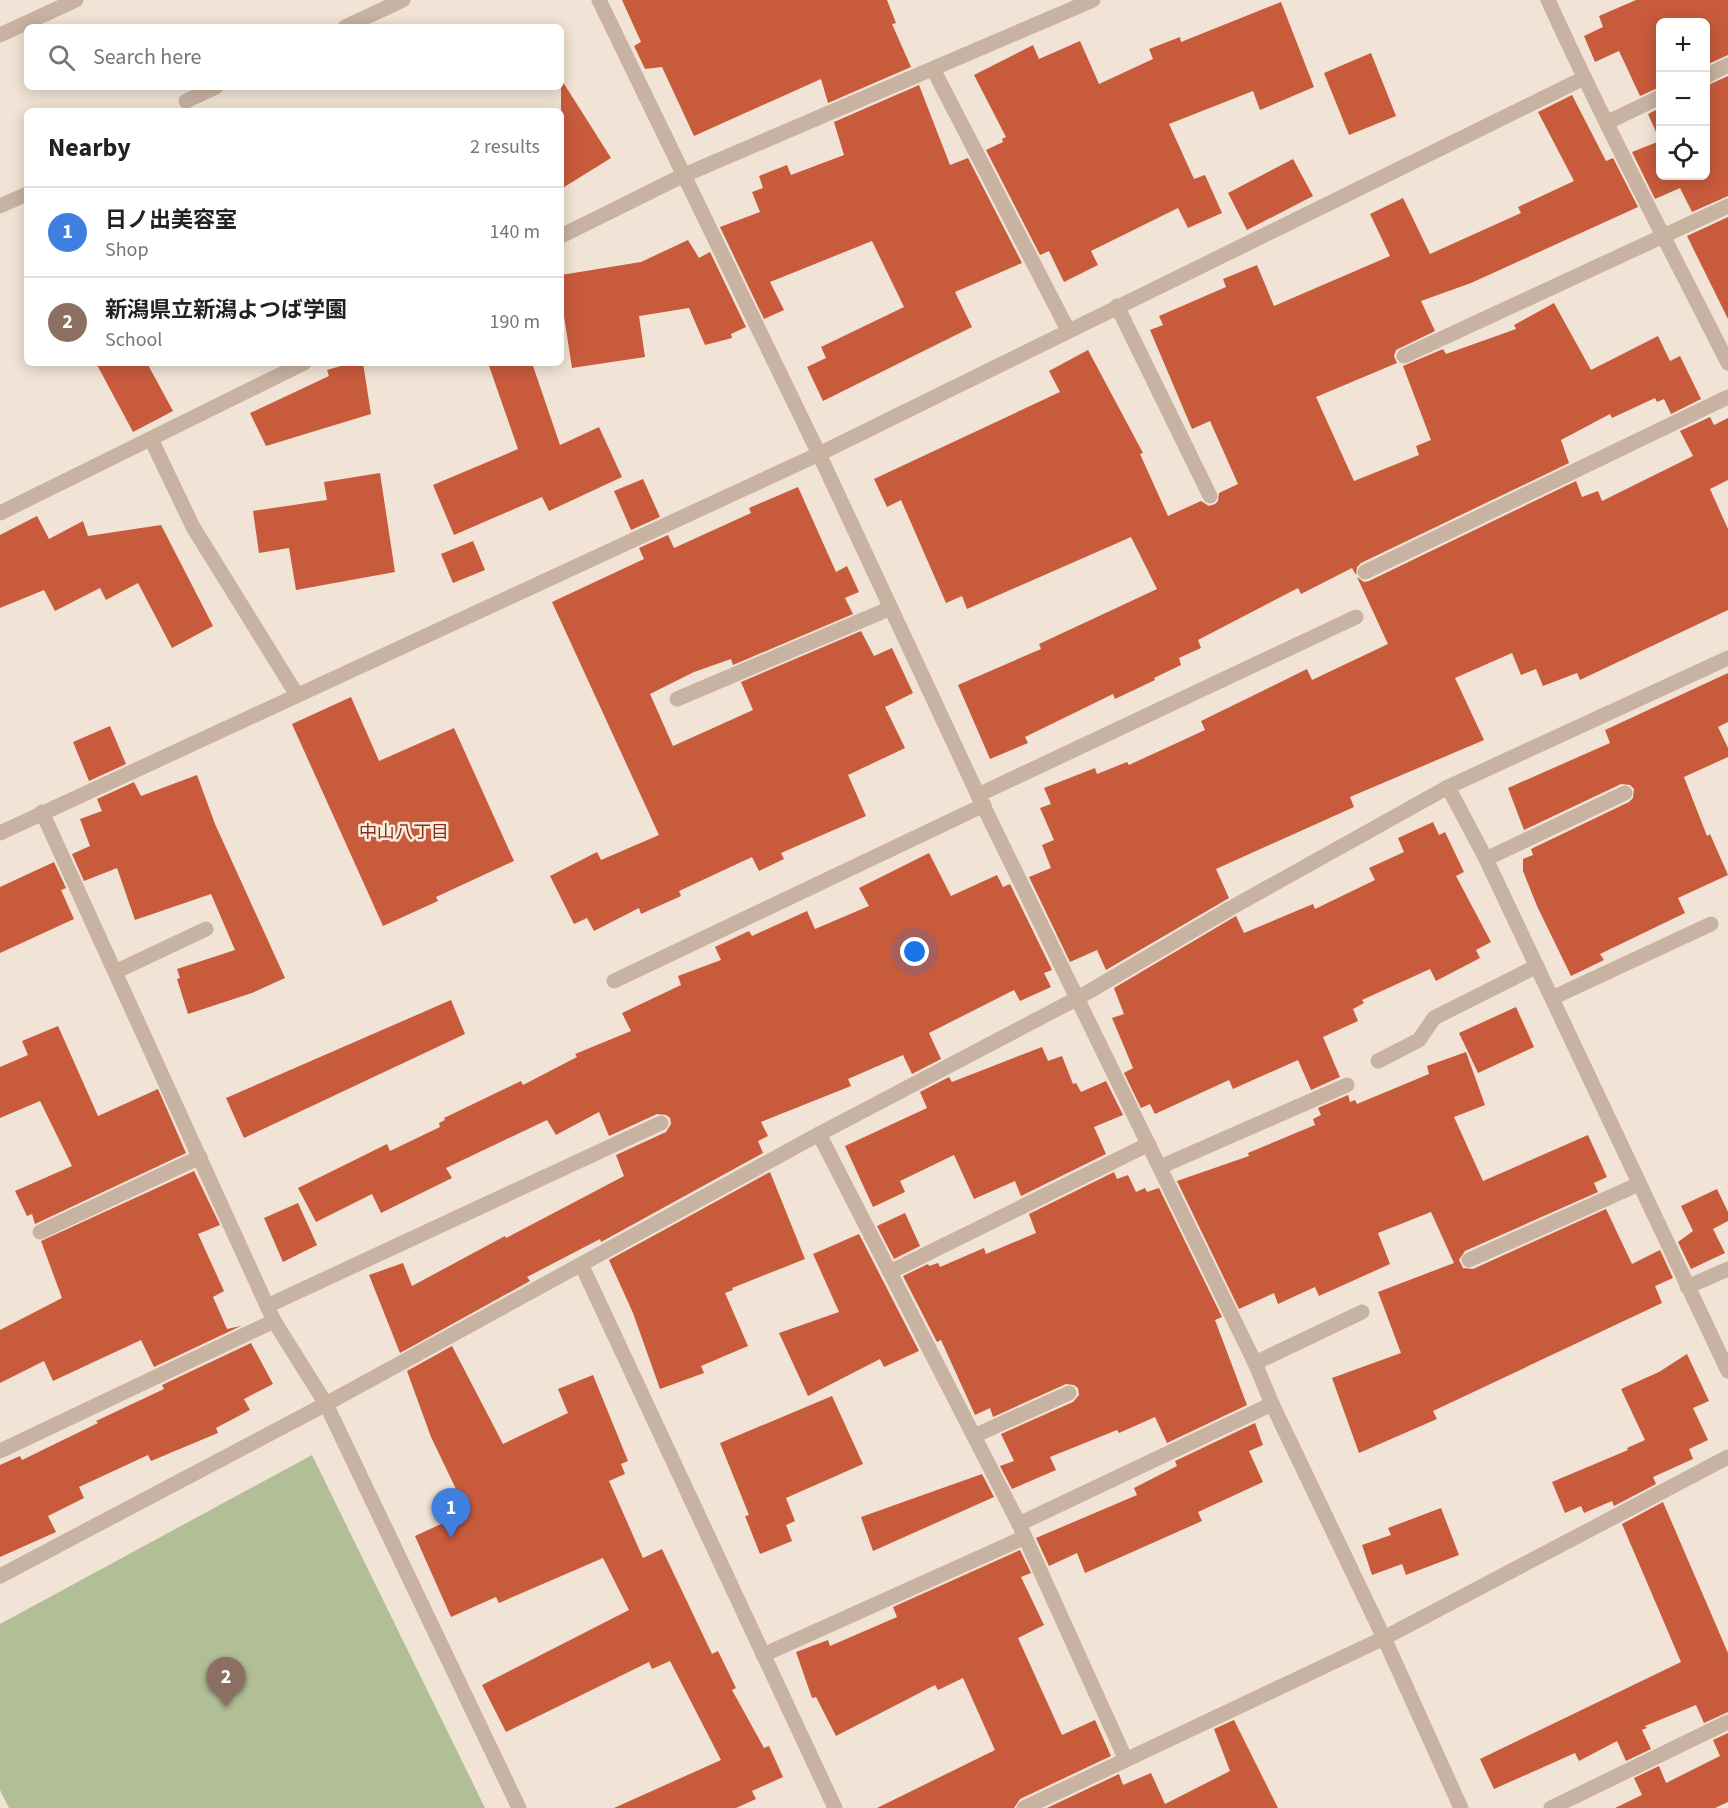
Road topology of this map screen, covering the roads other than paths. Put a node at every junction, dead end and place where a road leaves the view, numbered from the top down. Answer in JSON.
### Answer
{"nodes":[{"id":1,"x":76,"y":0,"type":"edge"},
{"id":2,"x":403,"y":0,"type":"edge"},
{"id":3,"x":599,"y":0,"type":"edge"},
{"id":4,"x":1093,"y":0,"type":"edge"},
{"id":5,"x":1548,"y":0,"type":"edge"},
{"id":6,"x":25,"y":24,"type":"edge"},
{"id":7,"x":351,"y":24,"type":"edge"},
{"id":8,"x":24,"y":25,"type":"edge"},
{"id":9,"x":0,"y":36,"type":"edge"},
{"id":10,"x":1728,"y":65,"type":"edge"},
{"id":11,"x":933,"y":69,"type":"junction"},
{"id":12,"x":1710,"y":74,"type":"edge"},
{"id":13,"x":1584,"y":78,"type":"junction"},
{"id":14,"x":210,"y":90,"type":"edge"},
{"id":15,"x":1656,"y":99,"type":"edge"},
{"id":16,"x":186,"y":101,"type":"dead end"},
{"id":17,"x":1608,"y":122,"type":"junction"},
{"id":18,"x":682,"y":176,"type":"junction"},
{"id":19,"x":24,"y":195,"type":"edge"},
{"id":20,"x":0,"y":206,"type":"edge"},
{"id":21,"x":1728,"y":206,"type":"edge"},
{"id":22,"x":564,"y":235,"type":"edge"},
{"id":23,"x":1664,"y":238,"type":"junction"},
{"id":24,"x":1117,"y":306,"type":"junction"},
{"id":25,"x":1068,"y":330,"type":"junction"},
{"id":26,"x":1404,"y":356,"type":"dead end"},
{"id":27,"x":1728,"y":363,"type":"edge"},
{"id":28,"x":298,"y":366,"type":"edge"},
{"id":29,"x":1728,"y":397,"type":"edge"},
{"id":30,"x":151,"y":439,"type":"junction"},
{"id":31,"x":819,"y":454,"type":"junction"},
{"id":32,"x":1210,"y":496,"type":"dead end"},
{"id":33,"x":0,"y":513,"type":"edge"},
{"id":34,"x":1365,"y":572,"type":"dead end"},
{"id":35,"x":891,"y":608,"type":"junction"},
{"id":36,"x":1356,"y":617,"type":"dead end"},
{"id":37,"x":1728,"y":657,"type":"edge"},
{"id":38,"x":297,"y":695,"type":"junction"},
{"id":39,"x":677,"y":699,"type":"dead end"},
{"id":40,"x":1448,"y":787,"type":"junction"},
{"id":41,"x":1625,"y":793,"type":"dead end"},
{"id":42,"x":981,"y":800,"type":"junction"},
{"id":43,"x":42,"y":812,"type":"junction"},
{"id":44,"x":0,"y":833,"type":"edge"},
{"id":45,"x":1486,"y":859,"type":"junction"},
{"id":46,"x":1711,"y":924,"type":"dead end"},
{"id":47,"x":206,"y":929,"type":"dead end"},
{"id":48,"x":1537,"y":966,"type":"junction"},
{"id":49,"x":115,"y":972,"type":"junction"},
{"id":50,"x":614,"y":981,"type":"dead end"},
{"id":51,"x":1078,"y":998,"type":"junction"},
{"id":52,"x":1551,"y":998,"type":"junction"},
{"id":53,"x":1378,"y":1061,"type":"dead end"},
{"id":54,"x":1347,"y":1085,"type":"dead end"},
{"id":55,"x":661,"y":1123,"type":"dead end"},
{"id":56,"x":819,"y":1134,"type":"junction"},
{"id":57,"x":1149,"y":1144,"type":"junction"},
{"id":58,"x":200,"y":1157,"type":"junction"},
{"id":59,"x":1160,"y":1167,"type":"junction"},
{"id":60,"x":1639,"y":1184,"type":"junction"},
{"id":61,"x":40,"y":1232,"type":"dead end"},
{"id":62,"x":1469,"y":1260,"type":"dead end"},
{"id":63,"x":582,"y":1266,"type":"junction"},
{"id":64,"x":1728,"y":1269,"type":"edge"},
{"id":65,"x":890,"y":1272,"type":"junction"},
{"id":66,"x":1687,"y":1287,"type":"junction"},
{"id":67,"x":267,"y":1306,"type":"junction"},
{"id":68,"x":1362,"y":1312,"type":"dead end"},
{"id":69,"x":274,"y":1321,"type":"junction"},
{"id":70,"x":1255,"y":1363,"type":"junction"},
{"id":71,"x":1728,"y":1371,"type":"edge"},
{"id":72,"x":1069,"y":1393,"type":"dead end"},
{"id":73,"x":326,"y":1404,"type":"junction"},
{"id":74,"x":1272,"y":1404,"type":"junction"},
{"id":75,"x":974,"y":1436,"type":"junction"},
{"id":76,"x":0,"y":1450,"type":"edge"},
{"id":77,"x":1728,"y":1457,"type":"edge"},
{"id":78,"x":1022,"y":1531,"type":"junction"},
{"id":79,"x":0,"y":1576,"type":"edge"},
{"id":80,"x":1384,"y":1638,"type":"junction"},
{"id":81,"x":764,"y":1655,"type":"junction"},
{"id":82,"x":1728,"y":1722,"type":"edge"},
{"id":83,"x":1126,"y":1760,"type":"junction"},
{"id":84,"x":519,"y":1808,"type":"edge"},
{"id":85,"x":835,"y":1808,"type":"edge"},
{"id":86,"x":1024,"y":1808,"type":"edge"},
{"id":87,"x":1461,"y":1808,"type":"edge"},
{"id":88,"x":1551,"y":1808,"type":"edge"}],
"edges":[{"from":1,"to":6,"type":"street"},
{"from":2,"to":7,"type":"street"},
{"from":3,"to":18,"type":"street"},
{"from":4,"to":11,"type":"street"},
{"from":5,"to":13,"type":"street"},
{"from":8,"to":9,"type":"street"},
{"from":10,"to":12,"type":"street"},
{"from":11,"to":18,"type":"street"},
{"from":11,"to":25,"type":"street"},
{"from":13,"to":17,"type":"street"},
{"from":13,"to":24,"type":"street"},
{"from":14,"to":16,"type":"street"},
{"from":15,"to":17,"type":"street"},
{"from":17,"to":23,"type":"street"},
{"from":18,"to":22,"type":"street"},
{"from":18,"to":31,"type":"street"},
{"from":19,"to":20,"type":"street"},
{"from":21,"to":23,"type":"street"},
{"from":23,"to":26,"type":"street"},
{"from":23,"to":27,"type":"street"},
{"from":24,"to":25,"type":"street"},
{"from":24,"to":32,"type":"street"},
{"from":25,"to":31,"type":"street"},
{"from":28,"to":30,"type":"street"},
{"from":29,"to":34,"type":"street"},
{"from":30,"to":33,"type":"street"},
{"from":30,"to":38,"type":"street"},
{"from":31,"to":35,"type":"street"},
{"from":31,"to":38,"type":"street"},
{"from":35,"to":39,"type":"street"},
{"from":35,"to":42,"type":"street"},
{"from":36,"to":42,"type":"street"},
{"from":37,"to":40,"type":"street"},
{"from":38,"to":43,"type":"street"},
{"from":40,"to":45,"type":"street"},
{"from":40,"to":51,"type":"street"},
{"from":41,"to":45,"type":"street"},
{"from":42,"to":50,"type":"street"},
{"from":42,"to":51,"type":"street"},
{"from":43,"to":44,"type":"street"},
{"from":43,"to":49,"type":"street"},
{"from":45,"to":48,"type":"street"},
{"from":46,"to":52,"type":"street"},
{"from":47,"to":49,"type":"street"},
{"from":48,"to":52,"type":"street"},
{"from":48,"to":53,"type":"street"},
{"from":49,"to":58,"type":"street"},
{"from":51,"to":56,"type":"street"},
{"from":51,"to":57,"type":"street"},
{"from":52,"to":60,"type":"street"},
{"from":54,"to":59,"type":"street"},
{"from":55,"to":67,"type":"street"},
{"from":56,"to":63,"type":"street"},
{"from":56,"to":65,"type":"street"},
{"from":57,"to":59,"type":"street"},
{"from":57,"to":65,"type":"street"},
{"from":58,"to":61,"type":"street"},
{"from":58,"to":67,"type":"street"},
{"from":59,"to":70,"type":"street"},
{"from":60,"to":62,"type":"street"},
{"from":60,"to":66,"type":"street"},
{"from":63,"to":73,"type":"street"},
{"from":63,"to":81,"type":"street"},
{"from":64,"to":66,"type":"street"},
{"from":65,"to":75,"type":"street"},
{"from":66,"to":71,"type":"street"},
{"from":67,"to":69,"type":"street"},
{"from":68,"to":70,"type":"street"},
{"from":69,"to":73,"type":"street"},
{"from":69,"to":76,"type":"street"},
{"from":70,"to":74,"type":"street"},
{"from":72,"to":75,"type":"street"},
{"from":73,"to":79,"type":"street"},
{"from":73,"to":84,"type":"street"},
{"from":74,"to":78,"type":"street"},
{"from":74,"to":80,"type":"street"},
{"from":75,"to":78,"type":"street"},
{"from":77,"to":80,"type":"street"},
{"from":78,"to":81,"type":"street"},
{"from":78,"to":83,"type":"street"},
{"from":80,"to":83,"type":"street"},
{"from":80,"to":87,"type":"street"},
{"from":81,"to":85,"type":"street"},
{"from":82,"to":88,"type":"street"},
{"from":83,"to":86,"type":"street"}]}
